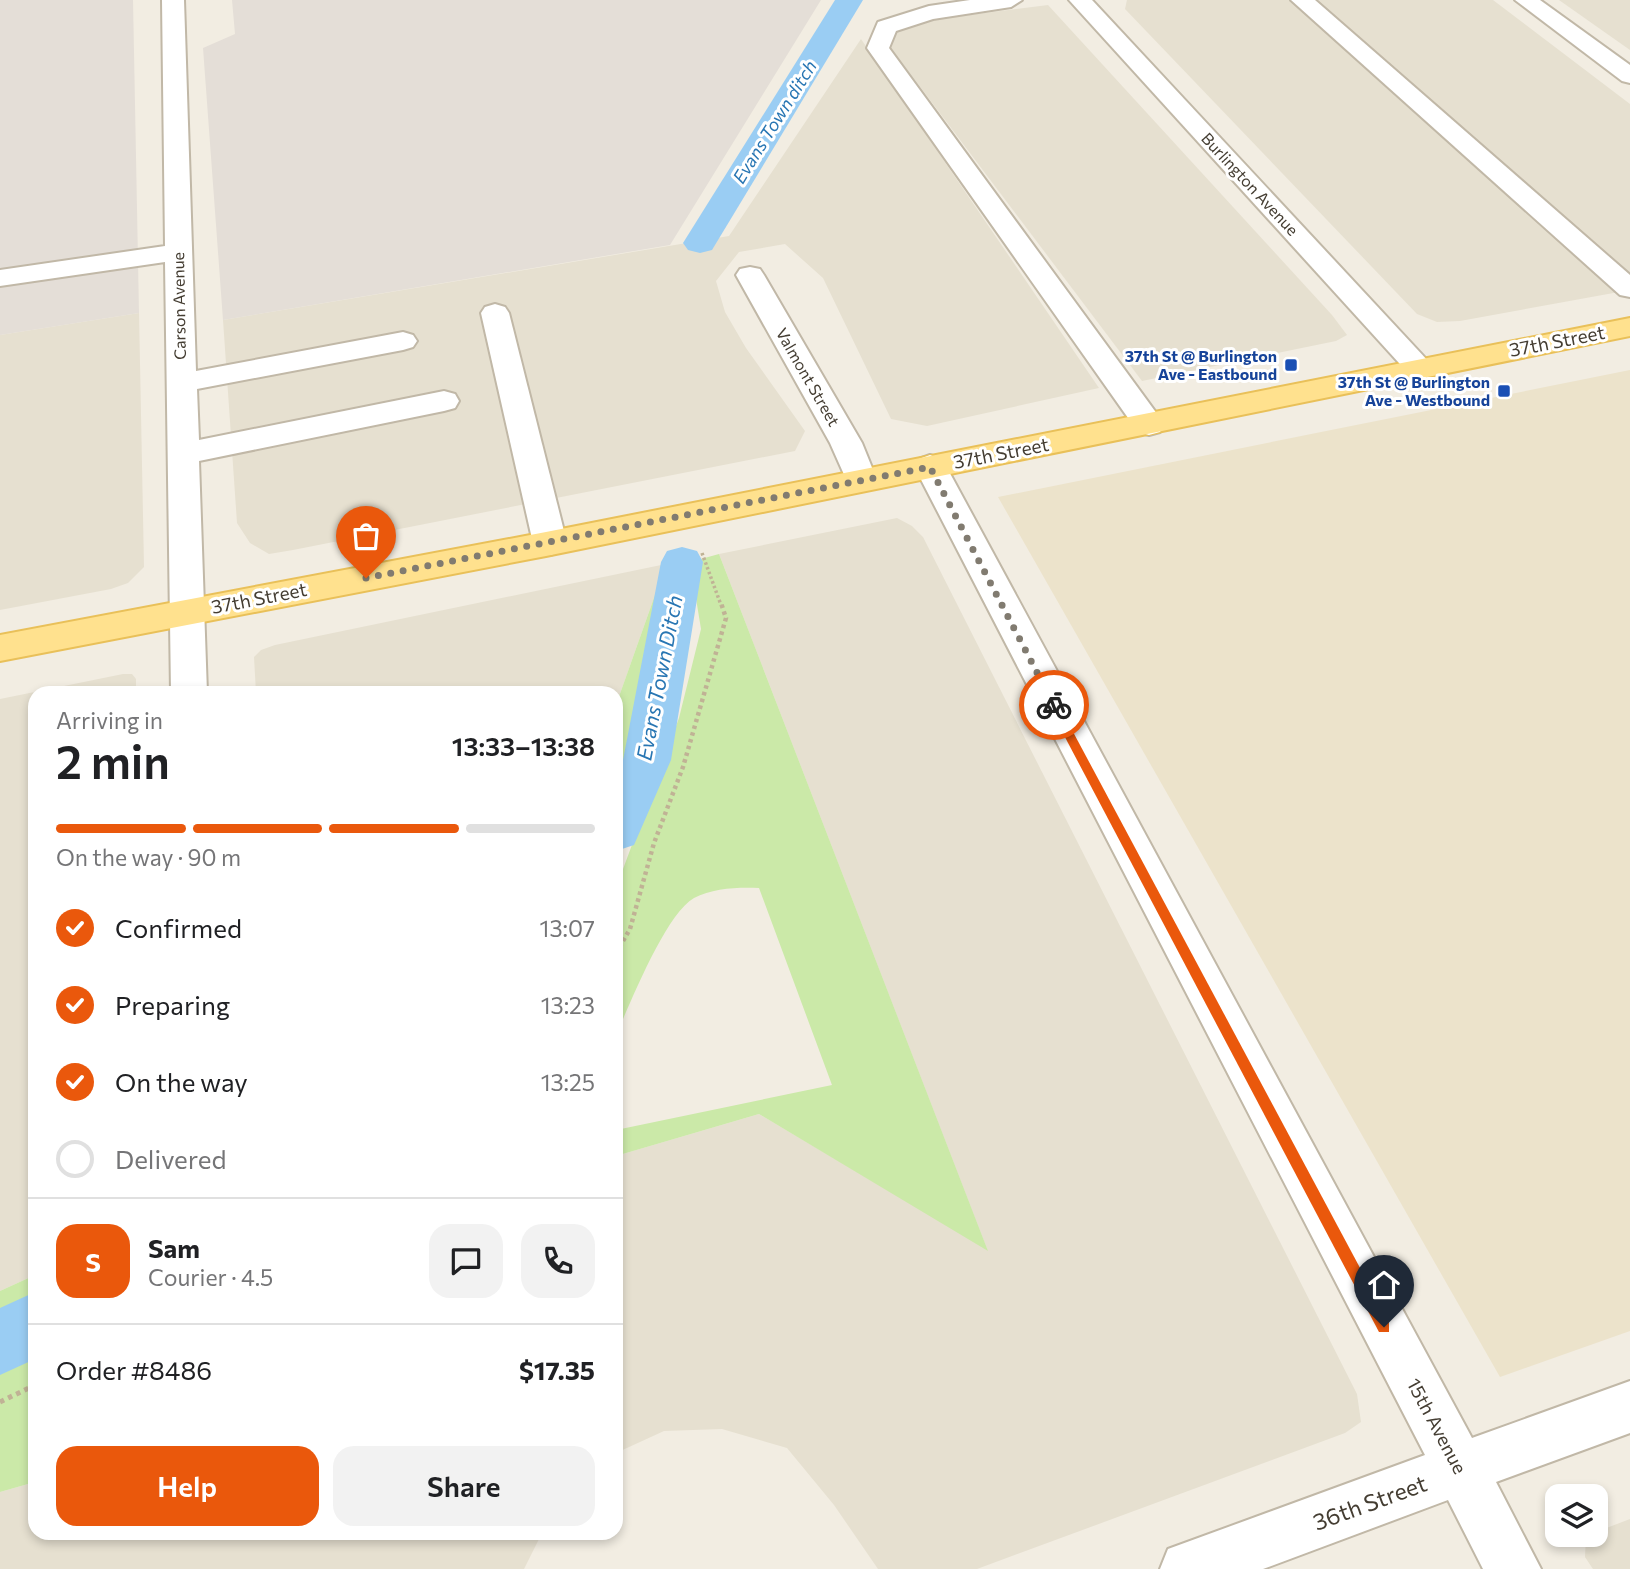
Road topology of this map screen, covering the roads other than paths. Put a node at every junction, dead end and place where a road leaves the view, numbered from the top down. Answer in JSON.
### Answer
{"nodes":[{"id":1,"x":173,"y":0,"type":"edge"},
{"id":2,"x":1011,"y":0,"type":"edge"},
{"id":3,"x":1080,"y":0,"type":"edge"},
{"id":4,"x":1302,"y":0,"type":"edge"},
{"id":5,"x":1526,"y":0,"type":"edge"},
{"id":6,"x":1630,"y":76,"type":"edge"},
{"id":7,"x":178,"y":252,"type":"junction"},
{"id":8,"x":750,"y":275,"type":"dead end"},
{"id":9,"x":0,"y":278,"type":"edge"},
{"id":10,"x":1630,"y":289,"type":"edge"},
{"id":11,"x":495,"y":313,"type":"dead end"},
{"id":12,"x":1630,"y":327,"type":"edge"},
{"id":13,"x":403,"y":341,"type":"dead end"},
{"id":14,"x":1419,"y":368,"type":"junction"},
{"id":15,"x":181,"y":383,"type":"junction"},
{"id":16,"x":444,"y":401,"type":"dead end"},
{"id":17,"x":1149,"y":425,"type":"junction"},
{"id":18,"x":183,"y":454,"type":"junction"},
{"id":19,"x":930,"y":467,"type":"junction"},
{"id":20,"x":861,"y":480,"type":"junction"},
{"id":21,"x":550,"y":543,"type":"junction"},
{"id":22,"x":186,"y":612,"type":"junction"},
{"id":23,"x":0,"y":649,"type":"edge"},
{"id":24,"x":189,"y":686,"type":"edge"},
{"id":25,"x":1630,"y":1408,"type":"edge"},
{"id":26,"x":1461,"y":1471,"type":"junction"},
{"id":27,"x":1188,"y":1569,"type":"edge"},
{"id":28,"x":1513,"y":1569,"type":"edge"}],
"edges":[{"from":1,"to":7,"type":"street","name":"Carson Avenue"},
{"from":2,"to":17,"type":"street"},
{"from":3,"to":14,"type":"street","name":"Burlington Avenue"},
{"from":4,"to":10,"type":"street"},
{"from":5,"to":6,"type":"street"},
{"from":7,"to":9,"type":"street"},
{"from":7,"to":15,"type":"street","name":"Carson Avenue"},
{"from":8,"to":20,"type":"street","name":"Valmont Street"},
{"from":11,"to":21,"type":"street"},
{"from":12,"to":14,"type":"main road","name":"37th Street"},
{"from":13,"to":15,"type":"street"},
{"from":14,"to":17,"type":"main road","name":"37th Street"},
{"from":15,"to":18,"type":"street","name":"Carson Avenue"},
{"from":16,"to":18,"type":"street"},
{"from":17,"to":19,"type":"main road","name":"37th Street"},
{"from":18,"to":22,"type":"street","name":"Carson Avenue"},
{"from":19,"to":20,"type":"main road","name":"37th Street"},
{"from":19,"to":26,"type":"street","name":"15th Avenue"},
{"from":20,"to":21,"type":"main road","name":"37th Street"},
{"from":21,"to":22,"type":"main road","name":"37th Street"},
{"from":22,"to":23,"type":"main road","name":"37th Street"},
{"from":22,"to":24,"type":"street","name":"Carson Avenue"},
{"from":25,"to":26,"type":"street","name":"36th Street"},
{"from":26,"to":27,"type":"street","name":"36th Street"},
{"from":26,"to":28,"type":"street","name":"15th Avenue"}]}
